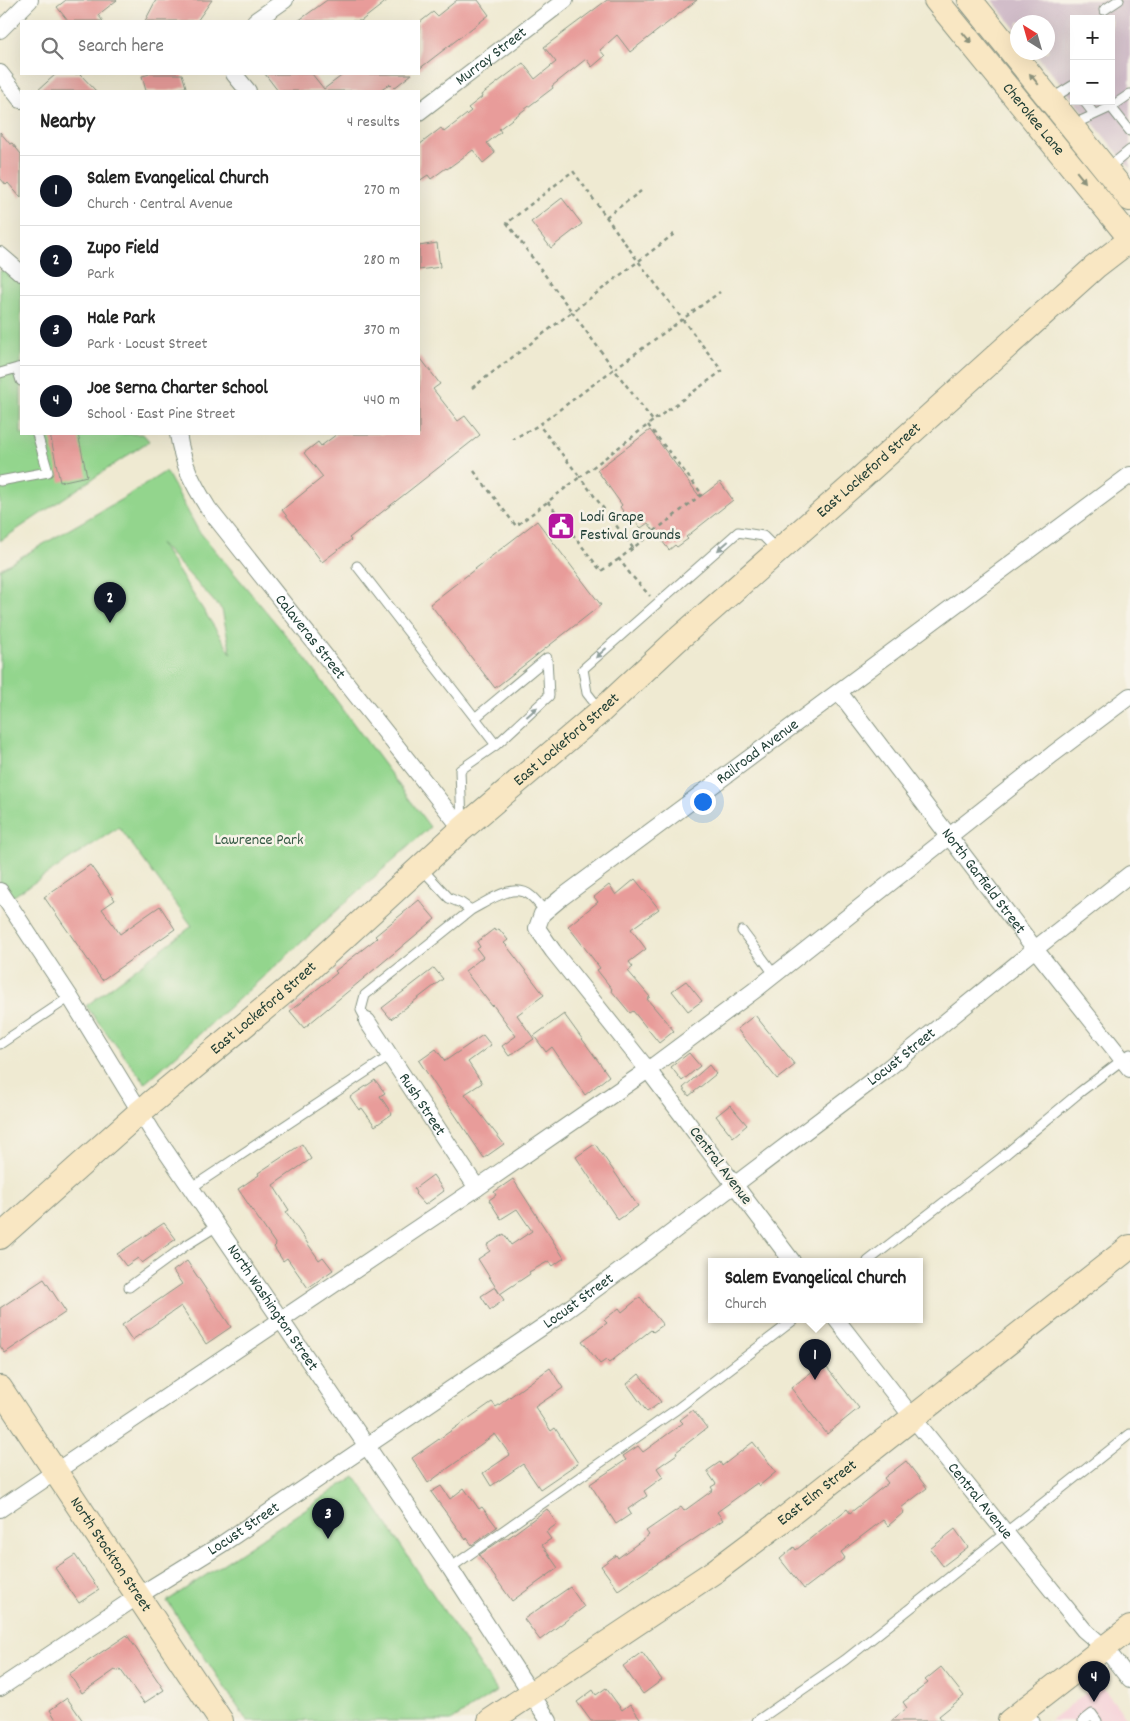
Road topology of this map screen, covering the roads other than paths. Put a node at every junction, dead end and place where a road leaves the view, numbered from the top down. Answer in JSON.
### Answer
{"nodes":[{"id":1,"x":30,"y":0,"type":"edge"},
{"id":2,"x":285,"y":0,"type":"edge"},
{"id":3,"x":564,"y":0,"type":"edge"},
{"id":4,"x":936,"y":0,"type":"edge"},
{"id":5,"x":970,"y":0,"type":"edge"},
{"id":6,"x":1119,"y":0,"type":"edge"},
{"id":7,"x":1104,"y":10,"type":"dead end"},
{"id":8,"x":256,"y":20,"type":"edge"},
{"id":9,"x":0,"y":30,"type":"edge"},
{"id":10,"x":0,"y":73,"type":"edge"},
{"id":11,"x":235,"y":75,"type":"edge"},
{"id":12,"x":1070,"y":87,"type":"edge"},
{"id":13,"x":247,"y":90,"type":"edge"},
{"id":14,"x":1130,"y":94,"type":"edge"},
{"id":15,"x":20,"y":99,"type":"edge"},
{"id":16,"x":1050,"y":99,"type":"junction"},
{"id":17,"x":1087,"y":105,"type":"edge"},
{"id":18,"x":1111,"y":107,"type":"junction"},
{"id":19,"x":420,"y":111,"type":"edge"},
{"id":20,"x":1094,"y":114,"type":"junction"},
{"id":21,"x":1071,"y":126,"type":"junction"},
{"id":22,"x":1130,"y":131,"type":"edge"},
{"id":23,"x":1130,"y":150,"type":"edge"},
{"id":24,"x":1106,"y":169,"type":"junction"},
{"id":25,"x":1130,"y":199,"type":"edge"},
{"id":26,"x":1130,"y":239,"type":"edge"},
{"id":27,"x":2,"y":258,"type":"edge"},
{"id":28,"x":20,"y":272,"type":"edge"},
{"id":29,"x":19,"y":367,"type":"edge"},
{"id":30,"x":0,"y":373,"type":"edge"},
{"id":31,"x":36,"y":435,"type":"edge"},
{"id":32,"x":178,"y":435,"type":"edge"},
{"id":33,"x":1130,"y":475,"type":"edge"},
{"id":34,"x":0,"y":481,"type":"edge"},
{"id":35,"x":778,"y":551,"type":"junction"},
{"id":36,"x":357,"y":566,"type":"dead end"},
{"id":37,"x":839,"y":692,"type":"junction"},
{"id":38,"x":1130,"y":696,"type":"edge"},
{"id":39,"x":601,"y":711,"type":"junction"},
{"id":40,"x":475,"y":718,"type":"junction"},
{"id":41,"x":496,"y":745,"type":"junction"},
{"id":42,"x":462,"y":829,"type":"junction"},
{"id":43,"x":949,"y":837,"type":"junction"},
{"id":44,"x":421,"y":868,"type":"junction"},
{"id":45,"x":1130,"y":874,"type":"edge"},
{"id":46,"x":0,"y":891,"type":"edge"},
{"id":47,"x":471,"y":910,"type":"junction"},
{"id":48,"x":545,"y":911,"type":"junction"},
{"id":49,"x":742,"y":931,"type":"dead end"},
{"id":50,"x":1035,"y":949,"type":"junction"},
{"id":51,"x":775,"y":975,"type":"junction"},
{"id":52,"x":70,"y":997,"type":"junction"},
{"id":53,"x":367,"y":1021,"type":"joint"},
{"id":54,"x":0,"y":1044,"type":"edge"},
{"id":55,"x":390,"y":1056,"type":"junction"},
{"id":56,"x":1128,"y":1061,"type":"edge"},
{"id":57,"x":648,"y":1070,"type":"junction"},
{"id":58,"x":140,"y":1112,"type":"junction"},
{"id":59,"x":735,"y":1185,"type":"junction"},
{"id":60,"x":191,"y":1188,"type":"junction"},
{"id":61,"x":477,"y":1188,"type":"junction"},
{"id":62,"x":217,"y":1226,"type":"junction"},
{"id":63,"x":0,"y":1237,"type":"edge"},
{"id":64,"x":1130,"y":1247,"type":"edge"},
{"id":65,"x":790,"y":1258,"type":"edge"},
{"id":66,"x":872,"y":1258,"type":"edge"},
{"id":67,"x":129,"y":1287,"type":"dead end"},
{"id":68,"x":280,"y":1319,"type":"junction"},
{"id":69,"x":790,"y":1323,"type":"edge"},
{"id":70,"x":839,"y":1323,"type":"edge"},
{"id":71,"x":0,"y":1388,"type":"edge"},
{"id":72,"x":912,"y":1418,"type":"junction"},
{"id":73,"x":1130,"y":1434,"type":"edge"},
{"id":74,"x":366,"y":1446,"type":"junction"},
{"id":75,"x":56,"y":1472,"type":"junction"},
{"id":76,"x":0,"y":1509,"type":"edge"},
{"id":77,"x":1005,"y":1533,"type":"junction"},
{"id":78,"x":450,"y":1568,"type":"junction"},
{"id":79,"x":138,"y":1596,"type":"junction"},
{"id":80,"x":1130,"y":1628,"type":"edge"},
{"id":81,"x":1104,"y":1648,"type":"junction"},
{"id":82,"x":1130,"y":1680,"type":"edge"},
{"id":83,"x":0,"y":1688,"type":"edge"},
{"id":84,"x":531,"y":1693,"type":"junction"},
{"id":85,"x":1024,"y":1717,"type":"edge"},
{"id":86,"x":221,"y":1721,"type":"edge"},
{"id":87,"x":490,"y":1721,"type":"edge"},
{"id":88,"x":549,"y":1721,"type":"edge"},
{"id":89,"x":757,"y":1721,"type":"edge"},
{"id":90,"x":1083,"y":1721,"type":"edge"},
{"id":91,"x":1097,"y":1721,"type":"edge"}],
"edges":[{"from":1,"to":9,"type":"street"},
{"from":2,"to":8,"type":"street"},
{"from":3,"to":19,"type":"street","name":"Murray Street"},
{"from":4,"to":26,"type":"street","name":"Cherokee Lane","one_way":true},
{"from":16,"to":5,"type":"street","name":"Cherokee Lane","one_way":true},
{"from":6,"to":7,"type":"lane"},
{"from":10,"to":15,"type":"street"},
{"from":11,"to":13,"type":"street"},
{"from":12,"to":16,"type":"lane"},
{"from":14,"to":18,"type":"lane"},
{"from":16,"to":21,"type":"street","name":"Cherokee Lane"},
{"from":17,"to":20,"type":"lane"},
{"from":18,"to":20,"type":"lane"},
{"from":18,"to":22,"type":"lane"},
{"from":20,"to":21,"type":"lane"},
{"from":21,"to":24,"type":"street","name":"Cherokee Lane"},
{"from":23,"to":24,"type":"lane"},
{"from":24,"to":25,"type":"street","name":"Cherokee Lane"},
{"from":26,"to":35,"type":"street","name":"East Lockeford Street"},
{"from":27,"to":28,"type":"street"},
{"from":29,"to":30,"type":"lane"},
{"from":31,"to":34,"type":"lane"},
{"from":32,"to":42,"type":"street","name":"Calaveras Street"},
{"from":33,"to":37,"type":"street","name":"Railroad Avenue"},
{"from":35,"to":39,"type":"street","name":"East Lockeford Street"},
{"from":35,"to":39,"type":"lane","one_way":true},
{"from":36,"to":40,"type":"lane"},
{"from":37,"to":43,"type":"street","name":"North Garfield Street"},
{"from":37,"to":48,"type":"street","name":"Railroad Avenue"},
{"from":38,"to":43,"type":"street"},
{"from":39,"to":42,"type":"street","name":"East Lockeford Street"},
{"from":40,"to":41,"type":"lane"},
{"from":41,"to":40,"type":"lane","one_way":true},
{"from":41,"to":42,"type":"lane"},
{"from":42,"to":44,"type":"street","name":"East Lockeford Street"},
{"from":43,"to":50,"type":"street","name":"North Garfield Street"},
{"from":43,"to":51,"type":"street"},
{"from":44,"to":47,"type":"lane"},
{"from":44,"to":58,"type":"street","name":"East Lockeford Street"},
{"from":45,"to":50,"type":"street","name":"Locust Street"},
{"from":46,"to":52,"type":"street","name":"North Washington Street"},
{"from":47,"to":48,"type":"lane"},
{"from":47,"to":53,"type":"lane"},
{"from":48,"to":57,"type":"street"},
{"from":49,"to":51,"type":"lane"},
{"from":50,"to":56,"type":"street","name":"North Garfield Street"},
{"from":50,"to":59,"type":"street","name":"Locust Street"},
{"from":51,"to":57,"type":"street"},
{"from":52,"to":54,"type":"lane"},
{"from":52,"to":58,"type":"street","name":"North Washington Street"},
{"from":53,"to":55,"type":"street","name":"Rush Street"},
{"from":55,"to":60,"type":"lane"},
{"from":55,"to":61,"type":"street","name":"Rush Street"},
{"from":56,"to":66,"type":"lane"},
{"from":57,"to":59,"type":"street","name":"Central Avenue"},
{"from":57,"to":61,"type":"street"},
{"from":58,"to":60,"type":"street","name":"North Washington Street"},
{"from":58,"to":63,"type":"street","name":"East Lockeford Street"},
{"from":59,"to":65,"type":"street","name":"Central Avenue"},
{"from":59,"to":74,"type":"street","name":"Locust Street"},
{"from":60,"to":62,"type":"street","name":"North Washington Street"},
{"from":61,"to":68,"type":"street"},
{"from":62,"to":67,"type":"lane"},
{"from":62,"to":68,"type":"street","name":"North Washington Street"},
{"from":64,"to":72,"type":"street","name":"East Elm Street"},
{"from":68,"to":74,"type":"street","name":"North Washington Street"},
{"from":68,"to":75,"type":"street"},
{"from":69,"to":78,"type":"lane"},
{"from":70,"to":72,"type":"street","name":"Central Avenue"},
{"from":71,"to":75,"type":"street","name":"North Stockton Street"},
{"from":72,"to":77,"type":"street","name":"Central Avenue"},
{"from":72,"to":84,"type":"street","name":"East Elm Street"},
{"from":73,"to":77,"type":"lane"},
{"from":74,"to":78,"type":"street","name":"North Washington Street"},
{"from":74,"to":79,"type":"street","name":"Locust Street"},
{"from":75,"to":76,"type":"street"},
{"from":75,"to":79,"type":"street","name":"North Stockton Street"},
{"from":77,"to":81,"type":"street","name":"Central Avenue"},
{"from":77,"to":89,"type":"lane"},
{"from":78,"to":84,"type":"street","name":"North Washington Street"},
{"from":79,"to":83,"type":"street","name":"Locust Street"},
{"from":79,"to":86,"type":"street","name":"North Stockton Street"},
{"from":80,"to":81,"type":"street"},
{"from":81,"to":82,"type":"street","name":"Central Avenue"},
{"from":81,"to":85,"type":"street"},
{"from":84,"to":87,"type":"street","name":"East Elm Street"},
{"from":84,"to":88,"type":"street","name":"North Washington Street"},
{"from":90,"to":91,"type":"lane"}]}
